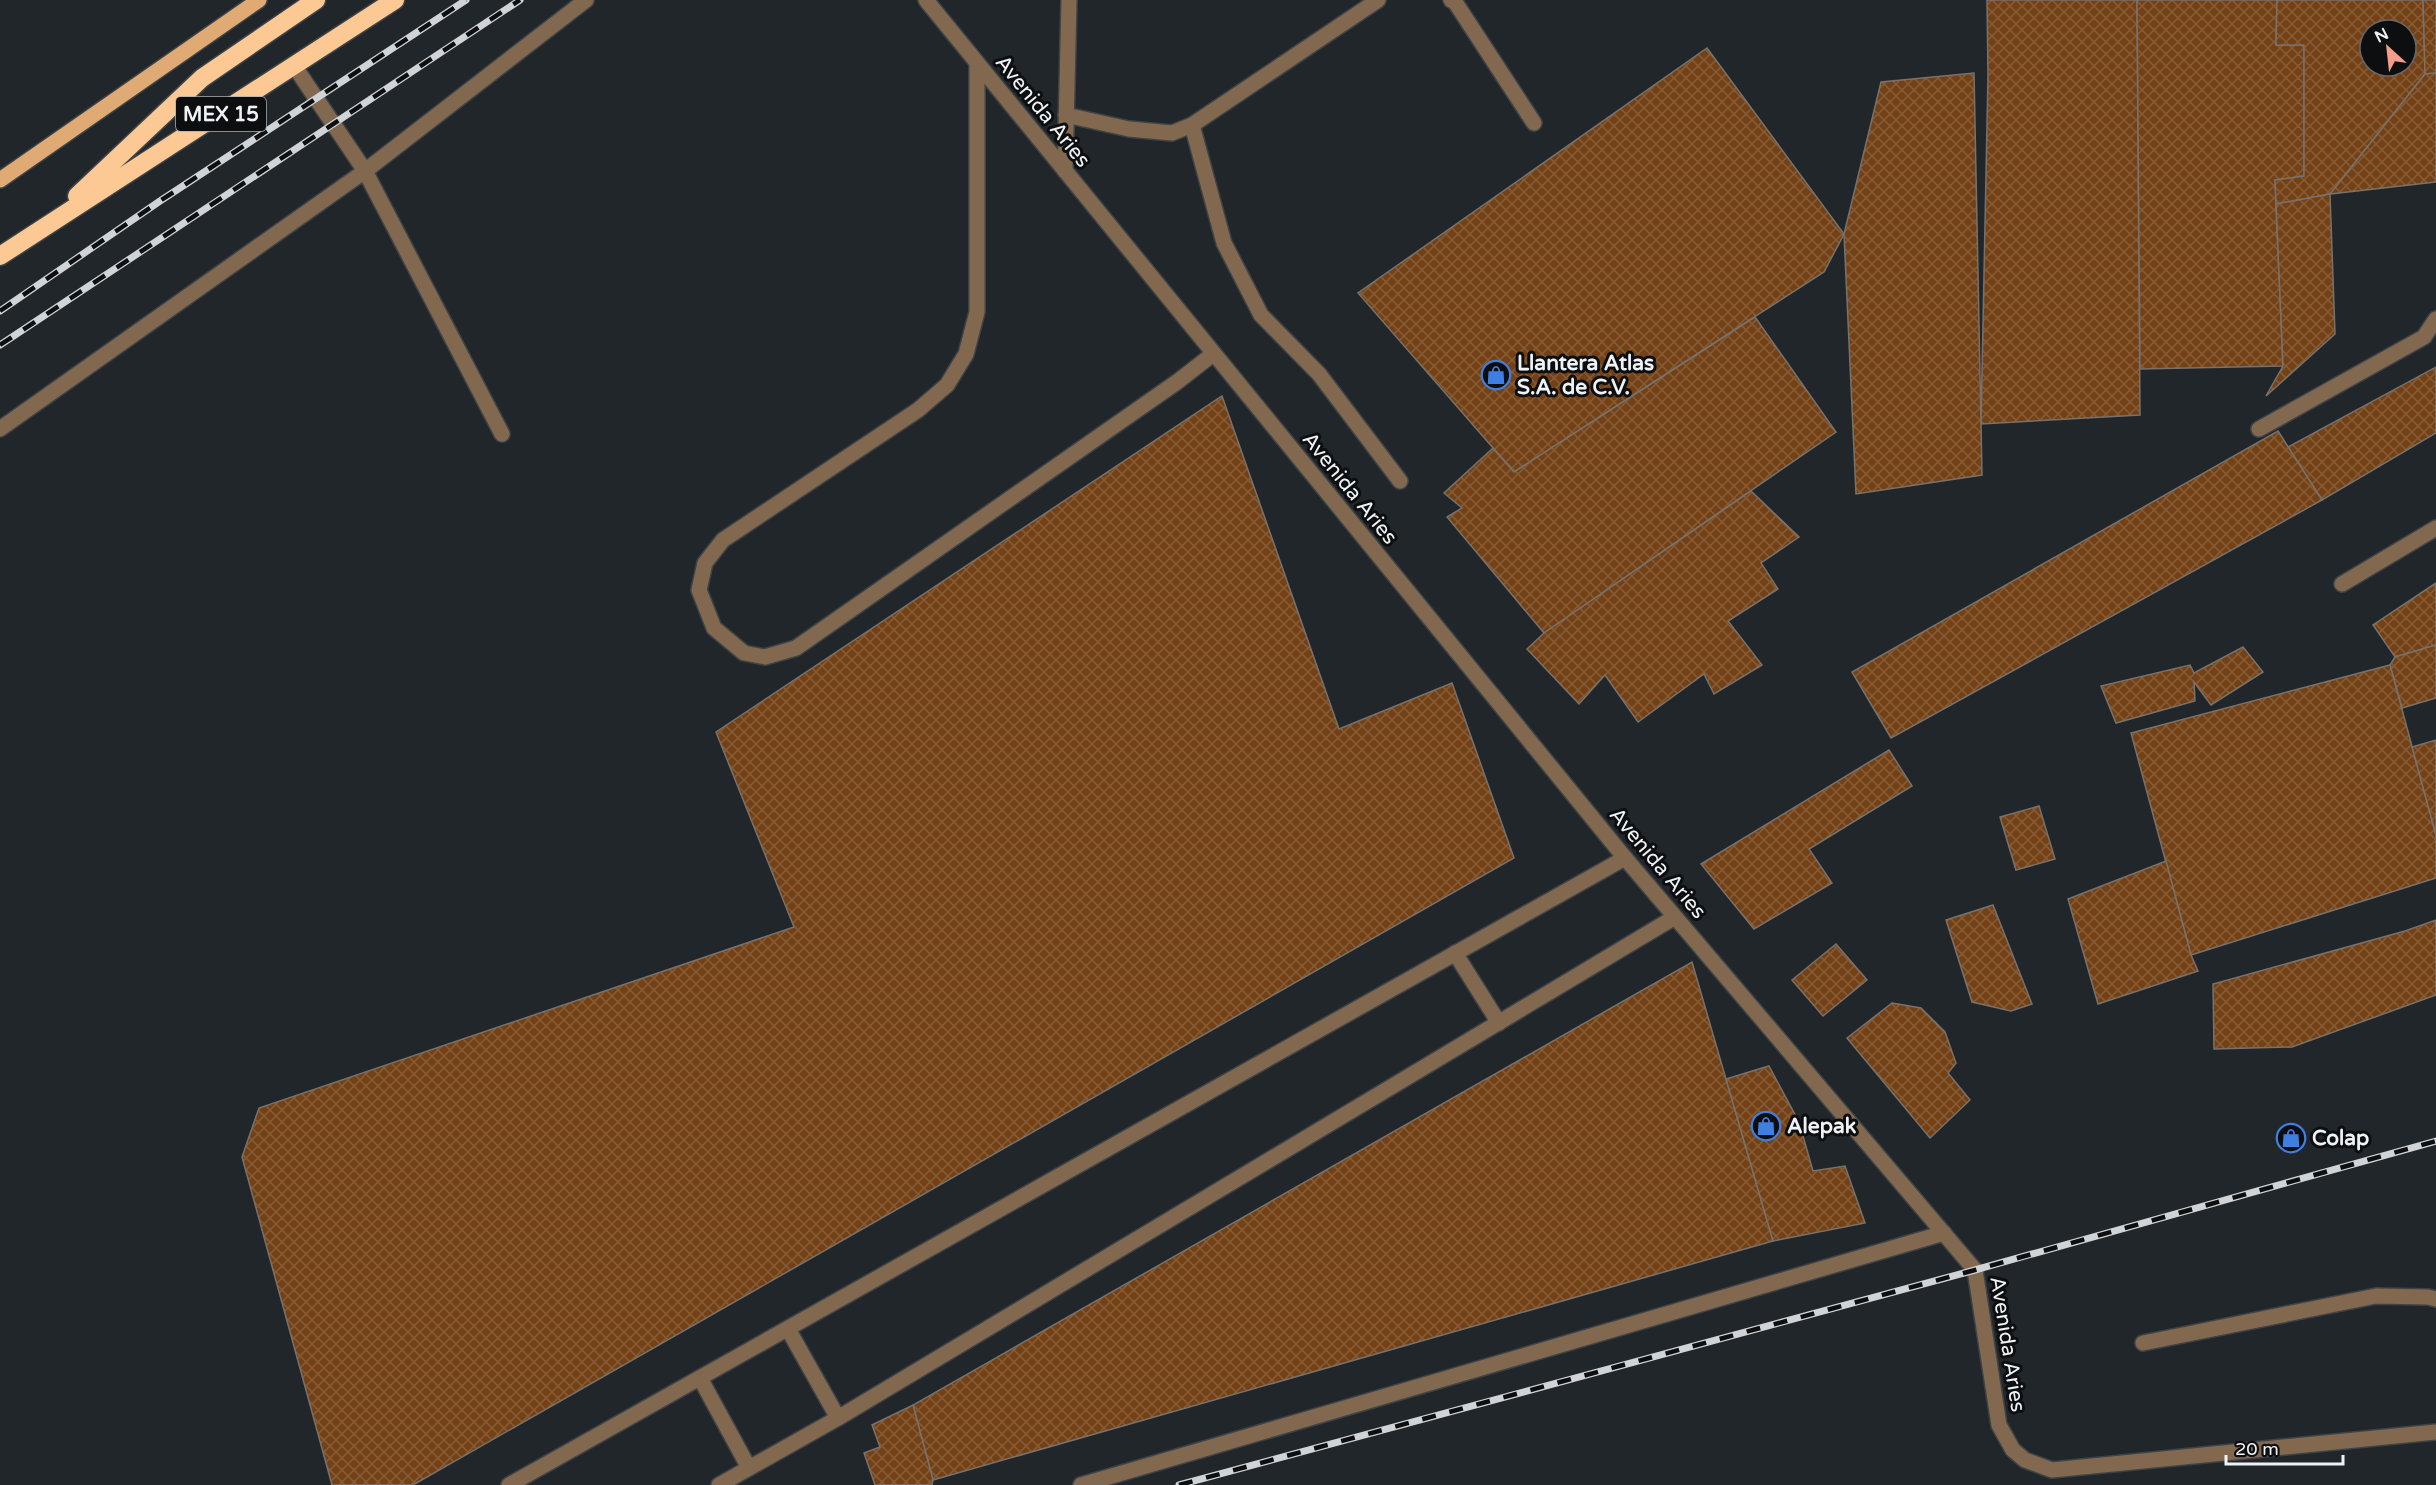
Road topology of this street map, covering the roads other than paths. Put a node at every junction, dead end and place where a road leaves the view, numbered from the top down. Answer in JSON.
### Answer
{"nodes":[{"id":1,"x":259,"y":0,"type":"edge"},
{"id":2,"x":316,"y":0,"type":"edge"},
{"id":3,"x":395,"y":0,"type":"edge"},
{"id":4,"x":586,"y":0,"type":"edge"},
{"id":5,"x":926,"y":0,"type":"edge"},
{"id":6,"x":1069,"y":0,"type":"edge"},
{"id":7,"x":1378,"y":0,"type":"edge"},
{"id":8,"x":1451,"y":0,"type":"edge"},
{"id":9,"x":977,"y":64,"type":"junction"},
{"id":10,"x":295,"y":67,"type":"junction"},
{"id":11,"x":1066,"y":115,"type":"junction"},
{"id":12,"x":1534,"y":123,"type":"dead end"},
{"id":13,"x":1192,"y":125,"type":"junction"},
{"id":14,"x":365,"y":171,"type":"junction"},
{"id":15,"x":1065,"y":171,"type":"junction"},
{"id":16,"x":0,"y":180,"type":"edge"},
{"id":17,"x":45,"y":226,"type":"junction"},
{"id":18,"x":0,"y":256,"type":"edge"},
{"id":19,"x":2436,"y":319,"type":"edge"},
{"id":20,"x":1213,"y":354,"type":"junction"},
{"id":21,"x":0,"y":429,"type":"edge"},
{"id":22,"x":2259,"y":429,"type":"dead end"},
{"id":23,"x":501,"y":434,"type":"dead end"},
{"id":24,"x":1400,"y":481,"type":"dead end"},
{"id":25,"x":2436,"y":528,"type":"edge"},
{"id":26,"x":2342,"y":584,"type":"dead end"},
{"id":27,"x":1625,"y":858,"type":"junction"},
{"id":28,"x":1675,"y":917,"type":"junction"},
{"id":29,"x":1455,"y":953,"type":"junction"},
{"id":30,"x":1499,"y":1023,"type":"junction"},
{"id":31,"x":1944,"y":1233,"type":"junction"},
{"id":32,"x":2436,"y":1299,"type":"edge"},
{"id":33,"x":788,"y":1329,"type":"junction"},
{"id":34,"x":2143,"y":1343,"type":"dead end"},
{"id":35,"x":700,"y":1378,"type":"junction"},
{"id":36,"x":838,"y":1418,"type":"junction"},
{"id":37,"x":2436,"y":1432,"type":"edge"},
{"id":38,"x":749,"y":1468,"type":"junction"},
{"id":39,"x":509,"y":1485,"type":"edge"},
{"id":40,"x":719,"y":1485,"type":"edge"},
{"id":41,"x":1081,"y":1485,"type":"edge"}],
"edges":[{"from":1,"to":16,"type":"main road"},
{"from":2,"to":17,"type":"highway"},
{"from":3,"to":10,"type":"highway","number":"MEX 15"},
{"from":4,"to":14,"type":"street"},
{"from":5,"to":9,"type":"street","name":"Avenida Aries"},
{"from":6,"to":11,"type":"street"},
{"from":7,"to":13,"type":"street"},
{"from":8,"to":12,"type":"street"},
{"from":9,"to":15,"type":"street","name":"Avenida Aries"},
{"from":9,"to":20,"type":"street"},
{"from":10,"to":14,"type":"street"},
{"from":10,"to":17,"type":"highway","number":"MEX 15"},
{"from":11,"to":13,"type":"street"},
{"from":11,"to":15,"type":"street"},
{"from":13,"to":24,"type":"street"},
{"from":14,"to":21,"type":"street"},
{"from":14,"to":23,"type":"street"},
{"from":15,"to":20,"type":"street","name":"Avenida Aries"},
{"from":17,"to":18,"type":"highway","number":"MEX 15"},
{"from":19,"to":22,"type":"street"},
{"from":20,"to":27,"type":"street","name":"Avenida Aries"},
{"from":25,"to":26,"type":"street"},
{"from":27,"to":28,"type":"street","name":"Avenida Aries"},
{"from":27,"to":29,"type":"street"},
{"from":28,"to":30,"type":"street"},
{"from":28,"to":31,"type":"street","name":"Avenida Aries"},
{"from":29,"to":30,"type":"street"},
{"from":29,"to":33,"type":"street"},
{"from":30,"to":36,"type":"street"},
{"from":31,"to":37,"type":"street","name":"Avenida Aries"},
{"from":31,"to":41,"type":"street"},
{"from":32,"to":34,"type":"street"},
{"from":33,"to":35,"type":"street"},
{"from":33,"to":36,"type":"street"},
{"from":35,"to":38,"type":"street"},
{"from":35,"to":39,"type":"street"},
{"from":36,"to":38,"type":"street"},
{"from":38,"to":40,"type":"street"}]}
